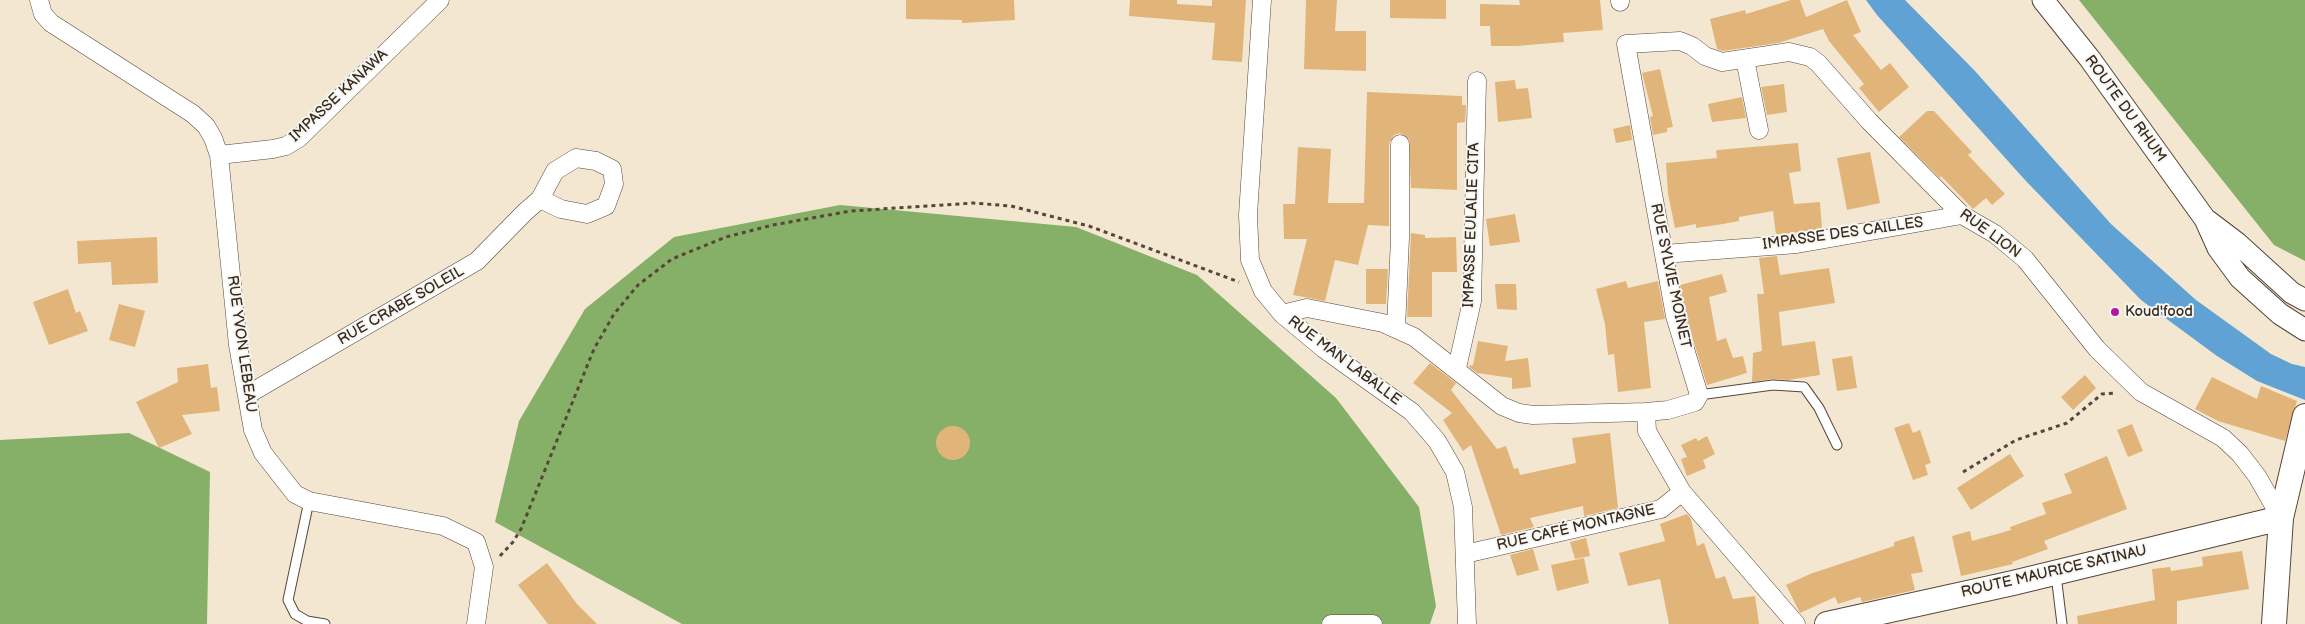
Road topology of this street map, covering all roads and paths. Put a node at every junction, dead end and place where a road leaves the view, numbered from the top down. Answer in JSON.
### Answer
{"nodes":[{"id":1,"x":39,"y":0,"type":"edge"},
{"id":2,"x":440,"y":0,"type":"edge"},
{"id":3,"x":1262,"y":0,"type":"edge"},
{"id":4,"x":2043,"y":0,"type":"edge"},
{"id":5,"x":1626,"y":44,"type":"joint"},
{"id":6,"x":1745,"y":59,"type":"junction"},
{"id":7,"x":1477,"y":81,"type":"dead end"},
{"id":8,"x":1759,"y":130,"type":"dead end"},
{"id":9,"x":1400,"y":144,"type":"dead end"},
{"id":10,"x":219,"y":154,"type":"junction"},
{"id":11,"x":540,"y":199,"type":"dead end"},
{"id":12,"x":1962,"y":216,"type":"junction"},
{"id":13,"x":2205,"y":219,"type":"junction"},
{"id":14,"x":1664,"y":254,"type":"junction"},
{"id":15,"x":1263,"y":292,"type":"junction"},
{"id":16,"x":2305,"y":300,"type":"edge"},
{"id":17,"x":1282,"y":314,"type":"junction"},
{"id":18,"x":1396,"y":328,"type":"junction"},
{"id":19,"x":2305,"y":330,"type":"edge"},
{"id":20,"x":1456,"y":368,"type":"junction"},
{"id":21,"x":2141,"y":392,"type":"junction"},
{"id":22,"x":247,"y":395,"type":"junction"},
{"id":23,"x":1699,"y":395,"type":"junction"},
{"id":24,"x":1646,"y":412,"type":"junction"},
{"id":25,"x":2305,"y":416,"type":"edge"},
{"id":26,"x":1837,"y":445,"type":"dead end"},
{"id":27,"x":1963,"y":472,"type":"dead end"},
{"id":28,"x":1682,"y":492,"type":"junction"},
{"id":29,"x":309,"y":501,"type":"junction"},
{"id":30,"x":2281,"y":518,"type":"junction"},
{"id":31,"x":1465,"y":554,"type":"junction"},
{"id":32,"x":484,"y":567,"type":"junction"},
{"id":33,"x":2056,"y":573,"type":"junction"},
{"id":34,"x":1864,"y":620,"type":"edge"},
{"id":35,"x":325,"y":624,"type":"edge"},
{"id":36,"x":476,"y":624,"type":"edge"},
{"id":37,"x":1330,"y":624,"type":"edge"},
{"id":38,"x":1373,"y":624,"type":"edge"},
{"id":39,"x":1467,"y":624,"type":"edge"},
{"id":40,"x":1796,"y":624,"type":"edge"},
{"id":41,"x":1827,"y":624,"type":"edge"},
{"id":42,"x":2062,"y":624,"type":"edge"},
{"id":43,"x":2274,"y":624,"type":"edge"}],
"edges":[{"from":1,"to":10,"type":"street","name":"RUE YVON LEBEAU"},
{"from":2,"to":10,"type":"street","name":"IMPASSE KANAWA"},
{"from":3,"to":15,"type":"street","name":"RUE MAN LABALLE"},
{"from":4,"to":13,"type":"street","name":"ROUTE DU RHUM"},
{"from":5,"to":6,"type":"street","name":"RUE LION"},
{"from":5,"to":14,"type":"street","name":"RUE SYLVIE MOINET"},
{"from":6,"to":8,"type":"street"},
{"from":6,"to":12,"type":"street","name":"RUE LION"},
{"from":7,"to":20,"type":"street","name":"IMPASSE EULALIE CITA"},
{"from":9,"to":18,"type":"street"},
{"from":10,"to":22,"type":"street","name":"RUE YVON LEBEAU"},
{"from":11,"to":22,"type":"street","name":"RUE CRABE SOLEIL"},
{"from":12,"to":14,"type":"street","name":"IMPASSE DES CAILLES"},
{"from":12,"to":21,"type":"street","name":"RUE LION"},
{"from":13,"to":16,"type":"street","name":"ROUTE DU RHUM"},
{"from":13,"to":19,"type":"street","name":"ROUTE DU RHUM"},
{"from":14,"to":23,"type":"street","name":"RUE SYLVIE MOINET"},
{"from":15,"to":17,"type":"street","name":"RUE MAN LABALLE"},
{"from":15,"to":32,"type":"path"},
{"from":17,"to":18,"type":"street"},
{"from":17,"to":31,"type":"street","name":"RUE MAN LABALLE"},
{"from":18,"to":20,"type":"street"},
{"from":20,"to":24,"type":"street"},
{"from":21,"to":27,"type":"path"},
{"from":21,"to":30,"type":"street","name":"RUE LION"},
{"from":22,"to":29,"type":"street","name":"RUE YVON LEBEAU"},
{"from":23,"to":24,"type":"street"},
{"from":23,"to":26,"type":"lane"},
{"from":24,"to":28,"type":"street"},
{"from":25,"to":30,"type":"main road"},
{"from":28,"to":31,"type":"street","name":"RUE CAFÉ MONTAGNE"},
{"from":28,"to":40,"type":"street"},
{"from":29,"to":32,"type":"street","name":"RUE YVON LEBEAU"},
{"from":29,"to":35,"type":"lane"},
{"from":30,"to":33,"type":"main road","name":"ROUTE MAURICE SATINAU"},
{"from":30,"to":43,"type":"main road"},
{"from":31,"to":39,"type":"street","name":"RUE MAN LABALLE"},
{"from":32,"to":36,"type":"street","name":"RUE YVON LEBEAU"},
{"from":33,"to":34,"type":"main road","name":"ROUTE MAURICE SATINAU"},
{"from":33,"to":42,"type":"lane"},
{"from":34,"to":41,"type":"main road","name":"ROUTE MAURICE SATINAU"},
{"from":37,"to":38,"type":"street"}]}
